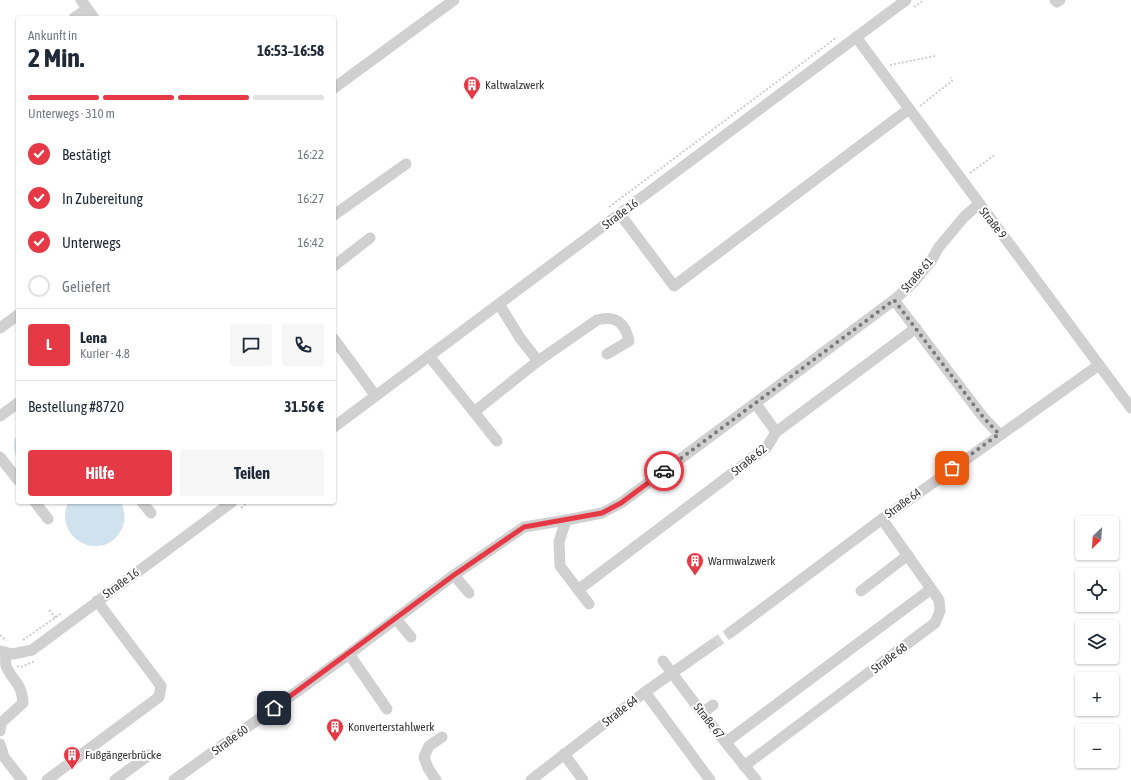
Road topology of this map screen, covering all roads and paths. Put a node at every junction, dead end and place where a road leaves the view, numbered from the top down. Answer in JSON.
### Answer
{"nodes":[{"id":1,"x":454,"y":0,"type":"edge"},
{"id":2,"x":906,"y":0,"type":"edge"},
{"id":3,"x":1055,"y":0,"type":"edge"},
{"id":4,"x":1060,"y":0,"type":"edge"},
{"id":5,"x":84,"y":4,"type":"edge"},
{"id":6,"x":75,"y":16,"type":"edge"},
{"id":7,"x":93,"y":16,"type":"edge"},
{"id":8,"x":856,"y":37,"type":"junction"},
{"id":9,"x":935,"y":56,"type":"dead end"},
{"id":10,"x":879,"y":68,"type":"junction"},
{"id":11,"x":951,"y":77,"type":"dead end"},
{"id":12,"x":336,"y":87,"type":"edge"},
{"id":13,"x":910,"y":111,"type":"junction"},
{"id":14,"x":996,"y":154,"type":"dead end"},
{"id":15,"x":406,"y":164,"type":"dead end"},
{"id":16,"x":960,"y":179,"type":"junction"},
{"id":17,"x":979,"y":204,"type":"junction"},
{"id":18,"x":336,"y":214,"type":"edge"},
{"id":19,"x":620,"y":214,"type":"junction"},
{"id":20,"x":370,"y":238,"type":"dead end"},
{"id":21,"x":336,"y":264,"type":"edge"},
{"id":22,"x":894,"y":300,"type":"junction"},
{"id":23,"x":499,"y":304,"type":"junction"},
{"id":24,"x":16,"y":316,"type":"edge"},
{"id":25,"x":0,"y":328,"type":"edge"},
{"id":26,"x":916,"y":328,"type":"junction"},
{"id":27,"x":336,"y":342,"type":"edge"},
{"id":28,"x":607,"y":354,"type":"dead end"},
{"id":29,"x":429,"y":356,"type":"junction"},
{"id":30,"x":538,"y":361,"type":"junction"},
{"id":31,"x":1099,"y":365,"type":"junction"},
{"id":32,"x":375,"y":394,"type":"junction"},
{"id":33,"x":16,"y":404,"type":"edge"},
{"id":34,"x":756,"y":404,"type":"junction"},
{"id":35,"x":1131,"y":408,"type":"edge"},
{"id":36,"x":474,"y":412,"type":"junction"},
{"id":37,"x":0,"y":416,"type":"edge"},
{"id":38,"x":336,"y":425,"type":"edge"},
{"id":39,"x":776,"y":432,"type":"junction"},
{"id":40,"x":999,"y":434,"type":"junction"},
{"id":41,"x":498,"y":441,"type":"dead end"},
{"id":42,"x":0,"y":457,"type":"edge"},
{"id":43,"x":16,"y":477,"type":"edge"},
{"id":44,"x":37,"y":504,"type":"edge"},
{"id":45,"x":144,"y":504,"type":"edge"},
{"id":46,"x":229,"y":504,"type":"edge"},
{"id":47,"x":151,"y":513,"type":"dead end"},
{"id":48,"x":48,"y":519,"type":"dead end"},
{"id":49,"x":882,"y":519,"type":"junction"},
{"id":50,"x":566,"y":520,"type":"junction"},
{"id":51,"x":908,"y":556,"type":"junction"},
{"id":52,"x":454,"y":575,"type":"junction"},
{"id":53,"x":931,"y":589,"type":"junction"},
{"id":54,"x":578,"y":590,"type":"junction"},
{"id":55,"x":861,"y":590,"type":"dead end"},
{"id":56,"x":469,"y":593,"type":"dead end"},
{"id":57,"x":97,"y":601,"type":"junction"},
{"id":58,"x":589,"y":604,"type":"dead end"},
{"id":59,"x":68,"y":609,"type":"dead end"},
{"id":60,"x":396,"y":619,"type":"junction"},
{"id":61,"x":731,"y":632,"type":"tunnel mouth"},
{"id":62,"x":0,"y":635,"type":"edge"},
{"id":63,"x":411,"y":638,"type":"dead end"},
{"id":64,"x":9,"y":642,"type":"dead end"},
{"id":65,"x":20,"y":643,"type":"dead end"},
{"id":66,"x":712,"y":645,"type":"tunnel mouth"},
{"id":67,"x":3,"y":652,"type":"edge"},
{"id":68,"x":349,"y":654,"type":"junction"},
{"id":69,"x":664,"y":661,"type":"dead end"},
{"id":70,"x":672,"y":673,"type":"junction"},
{"id":71,"x":644,"y":692,"type":"junction"},
{"id":72,"x":713,"y":705,"type":"dead end"},
{"id":73,"x":387,"y":709,"type":"dead end"},
{"id":74,"x":702,"y":713,"type":"junction"},
{"id":75,"x":0,"y":731,"type":"edge"},
{"id":76,"x":442,"y":737,"type":"dead end"},
{"id":77,"x":726,"y":742,"type":"junction"},
{"id":78,"x":0,"y":744,"type":"edge"},
{"id":79,"x":564,"y":754,"type":"junction"},
{"id":80,"x":149,"y":756,"type":"dead end"},
{"id":81,"x":744,"y":766,"type":"junction"},
{"id":82,"x":22,"y":780,"type":"edge"},
{"id":83,"x":47,"y":780,"type":"edge"},
{"id":84,"x":115,"y":780,"type":"edge"},
{"id":85,"x":174,"y":780,"type":"edge"},
{"id":86,"x":436,"y":780,"type":"edge"},
{"id":87,"x":531,"y":780,"type":"edge"},
{"id":88,"x":583,"y":780,"type":"edge"},
{"id":89,"x":710,"y":780,"type":"edge"},
{"id":90,"x":756,"y":780,"type":"edge"}],
"edges":[{"from":1,"to":12,"type":"street"},
{"from":2,"to":8,"type":"street","name":"Straße 16"},
{"from":3,"to":4,"type":"street"},
{"from":5,"to":6,"type":"street"},
{"from":5,"to":7,"type":"street"},
{"from":8,"to":10,"type":"street","name":"Straße 9"},
{"from":8,"to":19,"type":"street","name":"Straße 16"},
{"from":9,"to":10,"type":"path"},
{"from":10,"to":13,"type":"street","name":"Straße 9"},
{"from":11,"to":13,"type":"path"},
{"from":13,"to":16,"type":"street","name":"Straße 9"},
{"from":13,"to":19,"type":"street"},
{"from":14,"to":16,"type":"path"},
{"from":15,"to":18,"type":"street"},
{"from":16,"to":17,"type":"street","name":"Straße 9"},
{"from":17,"to":22,"type":"street","name":"Straße 61"},
{"from":17,"to":31,"type":"street","name":"Straße 9"},
{"from":19,"to":23,"type":"street","name":"Straße 16"},
{"from":20,"to":21,"type":"street"},
{"from":22,"to":26,"type":"street"},
{"from":22,"to":34,"type":"street","name":"Straße 61"},
{"from":23,"to":29,"type":"street","name":"Straße 16"},
{"from":23,"to":30,"type":"street"},
{"from":24,"to":25,"type":"street"},
{"from":26,"to":39,"type":"street","name":"Straße 62"},
{"from":26,"to":40,"type":"street"},
{"from":27,"to":32,"type":"street"},
{"from":28,"to":30,"type":"street"},
{"from":29,"to":32,"type":"street","name":"Straße 16"},
{"from":29,"to":36,"type":"street"},
{"from":30,"to":36,"type":"street"},
{"from":31,"to":35,"type":"street","name":"Straße 9"},
{"from":31,"to":40,"type":"street","name":"Straße 64"},
{"from":32,"to":38,"type":"street","name":"Straße 16"},
{"from":33,"to":37,"type":"street"},
{"from":34,"to":39,"type":"street"},
{"from":34,"to":50,"type":"street","name":"Straße 61"},
{"from":36,"to":41,"type":"street"},
{"from":39,"to":54,"type":"street","name":"Straße 62"},
{"from":40,"to":49,"type":"street","name":"Straße 64"},
{"from":42,"to":43,"type":"street"},
{"from":44,"to":48,"type":"street"},
{"from":45,"to":47,"type":"street"},
{"from":46,"to":57,"type":"street","name":"Straße 16"},
{"from":49,"to":51,"type":"street","name":"Straße 68"},
{"from":49,"to":61,"type":"street","name":"Straße 64"},
{"from":50,"to":52,"type":"street","name":"Straße 60"},
{"from":50,"to":54,"type":"street"},
{"from":51,"to":53,"type":"street","name":"Straße 68"},
{"from":51,"to":55,"type":"street"},
{"from":52,"to":56,"type":"street"},
{"from":52,"to":60,"type":"street","name":"Straße 60"},
{"from":53,"to":77,"type":"street"},
{"from":53,"to":81,"type":"street","name":"Straße 68"},
{"from":54,"to":58,"type":"street"},
{"from":57,"to":67,"type":"street","name":"Straße 16"},
{"from":57,"to":83,"type":"street"},
{"from":59,"to":65,"type":"path"},
{"from":60,"to":63,"type":"street"},
{"from":60,"to":68,"type":"street","name":"Straße 60"},
{"from":62,"to":64,"type":"path"},
{"from":66,"to":70,"type":"street","name":"Straße 64"},
{"from":67,"to":75,"type":"street"},
{"from":68,"to":73,"type":"street"},
{"from":68,"to":85,"type":"street","name":"Straße 60"},
{"from":69,"to":70,"type":"street","name":"Straße 67"},
{"from":70,"to":71,"type":"street","name":"Straße 64"},
{"from":70,"to":74,"type":"street","name":"Straße 67"},
{"from":71,"to":79,"type":"street","name":"Straße 64"},
{"from":71,"to":89,"type":"street"},
{"from":72,"to":74,"type":"street"},
{"from":74,"to":77,"type":"street","name":"Straße 67"},
{"from":76,"to":86,"type":"street"},
{"from":77,"to":81,"type":"street","name":"Straße 67"},
{"from":78,"to":82,"type":"street"},
{"from":79,"to":87,"type":"street","name":"Straße 64"},
{"from":79,"to":88,"type":"street"},
{"from":80,"to":84,"type":"street"},
{"from":81,"to":90,"type":"street","name":"Straße 67"}]}
